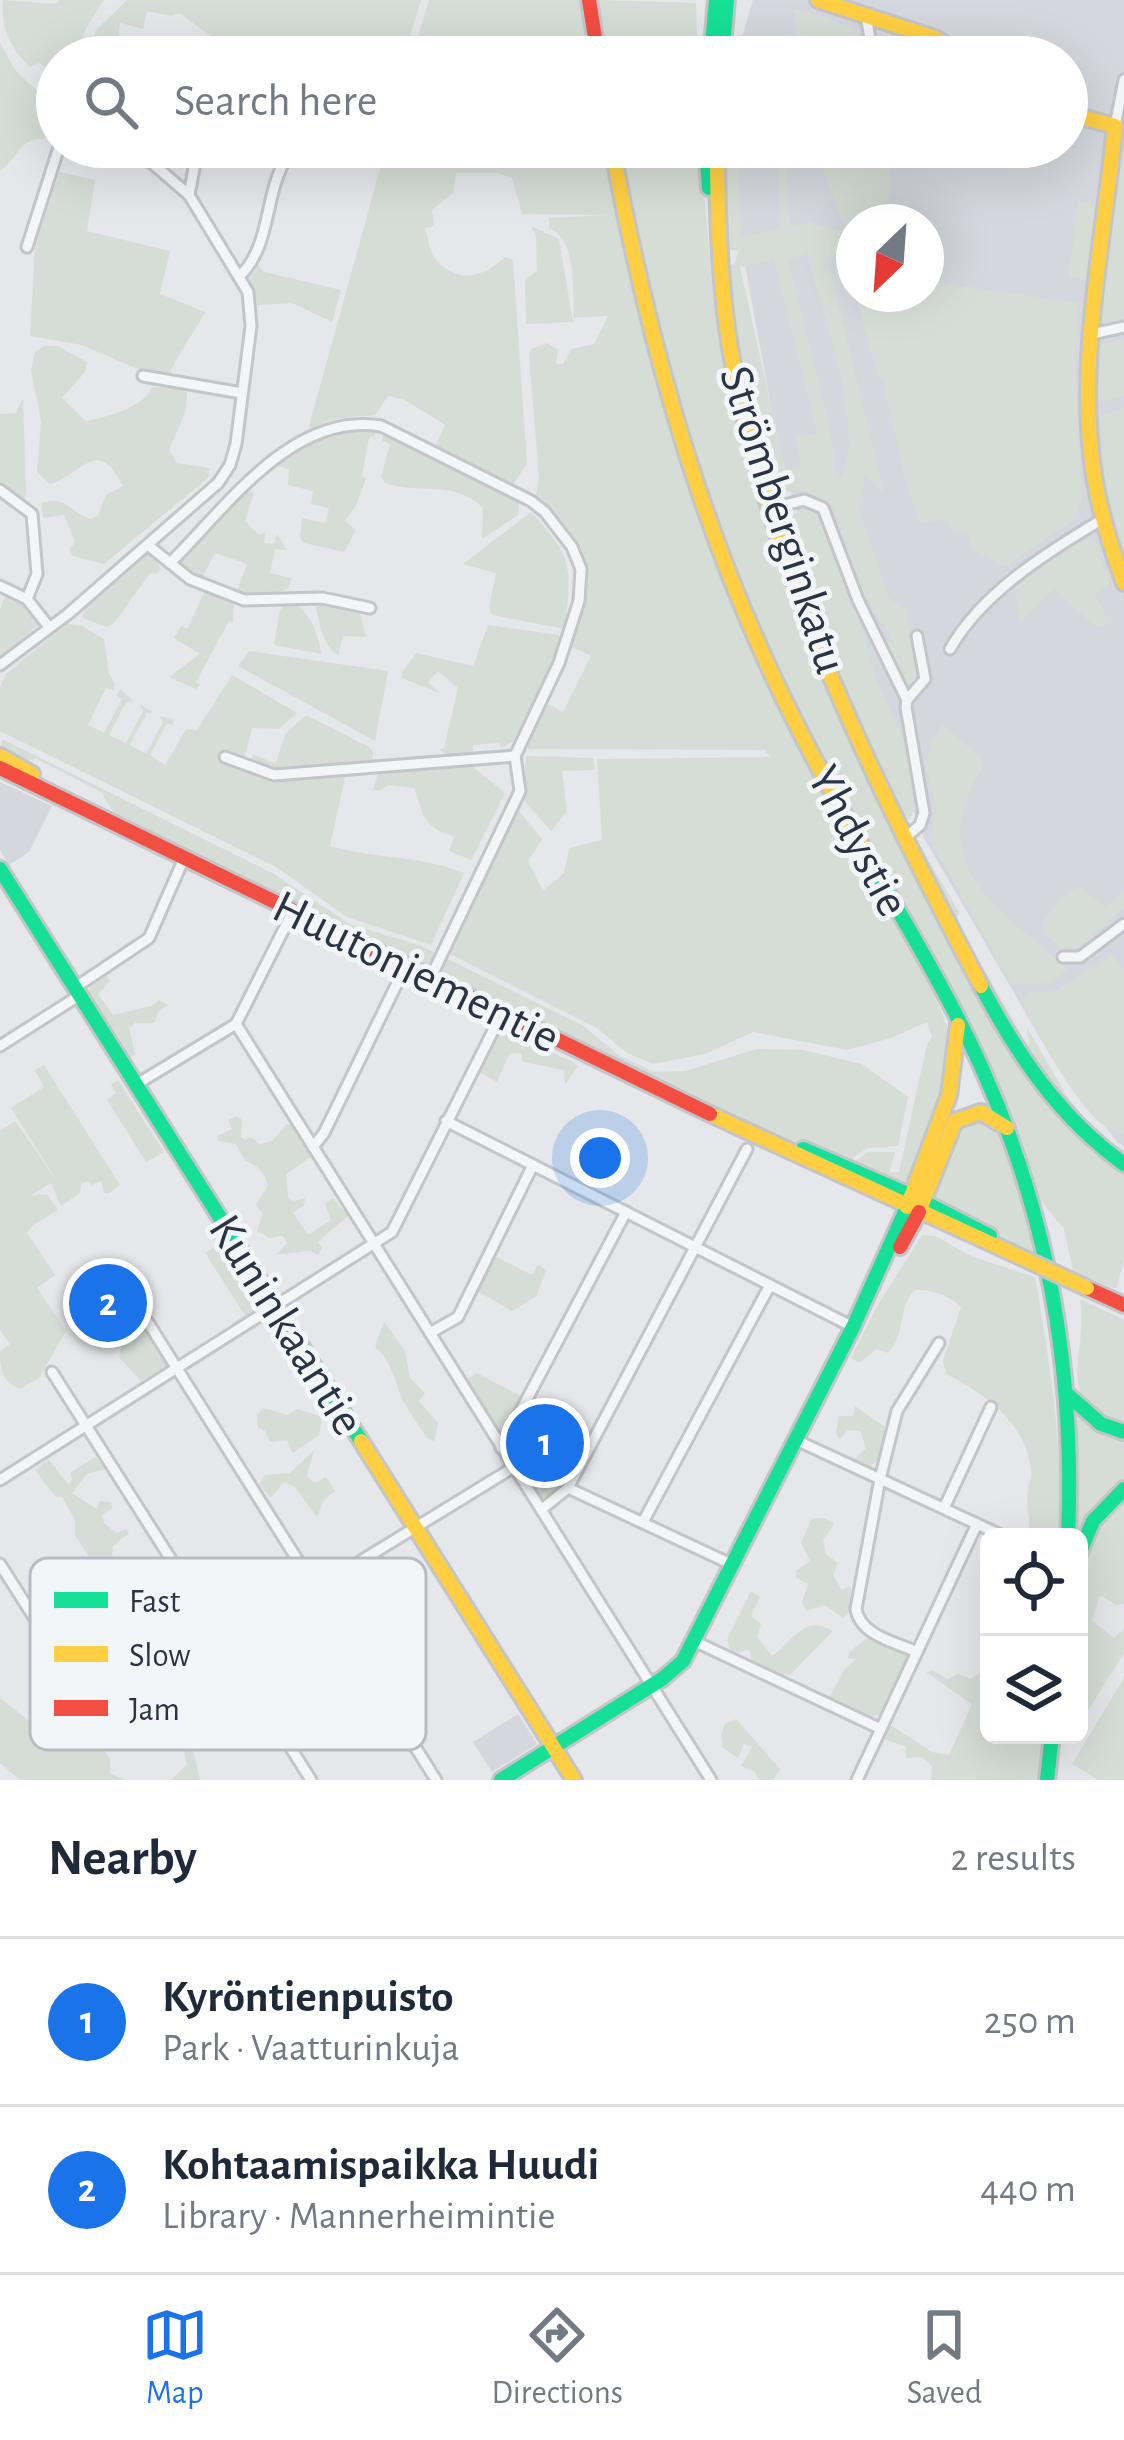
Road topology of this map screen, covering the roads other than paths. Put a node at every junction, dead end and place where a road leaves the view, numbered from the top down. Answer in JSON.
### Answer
{"nodes":[{"id":1,"x":590,"y":0,"type":"edge"},
{"id":2,"x":716,"y":0,"type":"edge"},
{"id":3,"x":727,"y":0,"type":"edge"},
{"id":4,"x":818,"y":0,"type":"edge"},
{"id":5,"x":866,"y":15,"type":"junction"},
{"id":6,"x":595,"y":36,"type":"edge"},
{"id":7,"x":713,"y":36,"type":"edge"},
{"id":8,"x":724,"y":36,"type":"edge"},
{"id":9,"x":870,"y":36,"type":"edge"},
{"id":10,"x":929,"y":36,"type":"edge"},
{"id":11,"x":1124,"y":80,"type":"edge"},
{"id":12,"x":1088,"y":119,"type":"edge"},
{"id":13,"x":1114,"y":126,"type":"junction"},
{"id":14,"x":51,"y":168,"type":"edge"},
{"id":15,"x":158,"y":168,"type":"edge"},
{"id":16,"x":194,"y":168,"type":"edge"},
{"id":17,"x":281,"y":168,"type":"edge"},
{"id":18,"x":617,"y":168,"type":"edge"},
{"id":19,"x":708,"y":168,"type":"edge"},
{"id":20,"x":716,"y":168,"type":"edge"},
{"id":21,"x":189,"y":195,"type":"junction"},
{"id":22,"x":715,"y":223,"type":"junction"},
{"id":23,"x":27,"y":247,"type":"dead end"},
{"id":24,"x":239,"y":277,"type":"junction"},
{"id":25,"x":1124,"y":327,"type":"edge"},
{"id":26,"x":1092,"y":334,"type":"junction"},
{"id":27,"x":143,"y":376,"type":"dead end"},
{"id":28,"x":242,"y":393,"type":"junction"},
{"id":29,"x":0,"y":490,"type":"edge"},
{"id":30,"x":773,"y":508,"type":"junction"},
{"id":31,"x":1100,"y":520,"type":"junction"},
{"id":32,"x":149,"y":546,"type":"junction"},
{"id":33,"x":170,"y":563,"type":"junction"},
{"id":34,"x":1124,"y":583,"type":"edge"},
{"id":35,"x":0,"y":586,"type":"edge"},
{"id":36,"x":27,"y":599,"type":"junction"},
{"id":37,"x":370,"y":608,"type":"dead end"},
{"id":38,"x":50,"y":627,"type":"junction"},
{"id":39,"x":917,"y":636,"type":"dead end"},
{"id":40,"x":950,"y":649,"type":"dead end"},
{"id":41,"x":0,"y":665,"type":"edge"},
{"id":42,"x":907,"y":700,"type":"junction"},
{"id":43,"x":0,"y":756,"type":"edge"},
{"id":44,"x":514,"y":756,"type":"junction"},
{"id":45,"x":225,"y":757,"type":"dead end"},
{"id":46,"x":0,"y":768,"type":"edge"},
{"id":47,"x":99,"y":813,"type":"junction"},
{"id":48,"x":904,"y":839,"type":"junction"},
{"id":49,"x":185,"y":856,"type":"junction"},
{"id":50,"x":0,"y":869,"type":"edge"},
{"id":51,"x":294,"y":909,"type":"junction"},
{"id":52,"x":1124,"y":924,"type":"edge"},
{"id":53,"x":1063,"y":957,"type":"dead end"},
{"id":54,"x":406,"y":964,"type":"junction"},
{"id":55,"x":430,"y":977,"type":"junction"},
{"id":56,"x":78,"y":991,"type":"junction"},
{"id":57,"x":502,"y":1013,"type":"junction"},
{"id":58,"x":957,"y":1018,"type":"junction"},
{"id":59,"x":236,"y":1024,"type":"junction"},
{"id":60,"x":0,"y":1046,"type":"edge"},
{"id":61,"x":136,"y":1084,"type":"junction"},
{"id":62,"x":446,"y":1121,"type":"junction"},
{"id":63,"x":1008,"y":1129,"type":"junction"},
{"id":64,"x":313,"y":1147,"type":"junction"},
{"id":65,"x":747,"y":1149,"type":"dead end"},
{"id":66,"x":1124,"y":1164,"type":"edge"},
{"id":67,"x":533,"y":1165,"type":"junction"},
{"id":68,"x":915,"y":1204,"type":"junction"},
{"id":69,"x":626,"y":1212,"type":"junction"},
{"id":70,"x":376,"y":1245,"type":"junction"},
{"id":71,"x":695,"y":1247,"type":"junction"},
{"id":72,"x":770,"y":1285,"type":"junction"},
{"id":73,"x":1124,"y":1303,"type":"edge"},
{"id":74,"x":137,"y":1305,"type":"dead end"},
{"id":75,"x":278,"y":1307,"type":"junction"},
{"id":76,"x":855,"y":1323,"type":"junction"},
{"id":77,"x":430,"y":1333,"type":"junction"},
{"id":78,"x":939,"y":1343,"type":"dead end"},
{"id":79,"x":176,"y":1370,"type":"junction"},
{"id":80,"x":52,"y":1372,"type":"dead end"},
{"id":81,"x":1067,"y":1394,"type":"junction"},
{"id":82,"x":991,"y":1407,"type":"dead end"},
{"id":83,"x":88,"y":1426,"type":"junction"},
{"id":84,"x":1124,"y":1432,"type":"edge"},
{"id":85,"x":796,"y":1440,"type":"junction"},
{"id":86,"x":501,"y":1448,"type":"junction"},
{"id":87,"x":514,"y":1467,"type":"junction"},
{"id":88,"x":880,"y":1479,"type":"junction"},
{"id":89,"x":0,"y":1480,"type":"edge"},
{"id":90,"x":568,"y":1488,"type":"junction"},
{"id":91,"x":1124,"y":1489,"type":"edge"},
{"id":92,"x":944,"y":1508,"type":"junction"},
{"id":93,"x":542,"y":1509,"type":"junction"},
{"id":94,"x":643,"y":1522,"type":"junction"},
{"id":95,"x":977,"y":1524,"type":"junction"},
{"id":96,"x":416,"y":1526,"type":"junction"},
{"id":97,"x":986,"y":1528,"type":"edge"},
{"id":98,"x":1068,"y":1528,"type":"edge"},
{"id":99,"x":1088,"y":1532,"type":"edge"},
{"id":100,"x":171,"y":1558,"type":"edge"},
{"id":101,"x":296,"y":1558,"type":"edge"},
{"id":102,"x":366,"y":1558,"type":"edge"},
{"id":103,"x":0,"y":1564,"type":"edge"},
{"id":104,"x":733,"y":1565,"type":"junction"},
{"id":105,"x":30,"y":1611,"type":"edge"},
{"id":106,"x":694,"y":1641,"type":"junction"},
{"id":107,"x":917,"y":1652,"type":"junction"},
{"id":108,"x":652,"y":1686,"type":"junction"},
{"id":109,"x":881,"y":1730,"type":"junction"},
{"id":110,"x":1051,"y":1744,"type":"edge"},
{"id":111,"x":554,"y":1747,"type":"junction"},
{"id":112,"x":292,"y":1750,"type":"edge"},
{"id":113,"x":417,"y":1750,"type":"edge"},
{"id":114,"x":311,"y":1780,"type":"edge"},
{"id":115,"x":436,"y":1780,"type":"edge"},
{"id":116,"x":501,"y":1780,"type":"edge"},
{"id":117,"x":574,"y":1780,"type":"edge"},
{"id":118,"x":711,"y":1780,"type":"edge"},
{"id":119,"x":857,"y":1780,"type":"edge"},
{"id":120,"x":1047,"y":1780,"type":"edge"}],
"edges":[{"from":1,"to":6,"type":"main road"},
{"from":2,"to":7,"type":"main road"},
{"from":3,"to":8,"type":"main road"},
{"from":4,"to":5,"type":"main road"},
{"from":5,"to":9,"type":"street"},
{"from":5,"to":10,"type":"main road"},
{"from":11,"to":13,"type":"street"},
{"from":12,"to":13,"type":"main road"},
{"from":13,"to":26,"type":"main road"},
{"from":14,"to":23,"type":"street"},
{"from":15,"to":21,"type":"street"},
{"from":16,"to":21,"type":"street"},
{"from":17,"to":24,"type":"street"},
{"from":18,"to":58,"type":"main road","name":"Yhdystie"},
{"from":19,"to":22,"type":"main road","name":"Strömberginkatu"},
{"from":20,"to":22,"type":"main road","name":"Strömberginkatu"},
{"from":21,"to":24,"type":"street"},
{"from":22,"to":30,"type":"main road","name":"Strömberginkatu"},
{"from":24,"to":28,"type":"street"},
{"from":25,"to":26,"type":"street"},
{"from":26,"to":31,"type":"main road"},
{"from":27,"to":28,"type":"street"},
{"from":28,"to":32,"type":"street"},
{"from":29,"to":36,"type":"street"},
{"from":30,"to":42,"type":"street"},
{"from":30,"to":48,"type":"main road","name":"Strömberginkatu"},
{"from":31,"to":34,"type":"main road"},
{"from":31,"to":40,"type":"street"},
{"from":32,"to":33,"type":"street"},
{"from":32,"to":38,"type":"street"},
{"from":33,"to":37,"type":"street"},
{"from":33,"to":44,"type":"street"},
{"from":35,"to":36,"type":"street"},
{"from":36,"to":38,"type":"street"},
{"from":38,"to":41,"type":"street"},
{"from":39,"to":42,"type":"street"},
{"from":42,"to":48,"type":"street"},
{"from":43,"to":47,"type":"main road","name":"Huutoniementie"},
{"from":44,"to":45,"type":"street"},
{"from":44,"to":55,"type":"street"},
{"from":46,"to":47,"type":"main road","name":"Huutoniementie"},
{"from":47,"to":49,"type":"main road","name":"Huutoniementie"},
{"from":48,"to":66,"type":"main road","name":"Strömberginkatu"},
{"from":49,"to":51,"type":"main road","name":"Huutoniementie"},
{"from":49,"to":56,"type":"street"},
{"from":50,"to":56,"type":"main road","name":"Kuninkaantie"},
{"from":51,"to":54,"type":"main road","name":"Huutoniementie"},
{"from":51,"to":59,"type":"street"},
{"from":52,"to":53,"type":"street"},
{"from":54,"to":55,"type":"main road","name":"Huutoniementie"},
{"from":54,"to":64,"type":"street"},
{"from":55,"to":57,"type":"main road","name":"Huutoniementie"},
{"from":56,"to":60,"type":"street"},
{"from":56,"to":61,"type":"main road","name":"Kuninkaantie"},
{"from":57,"to":62,"type":"street"},
{"from":57,"to":68,"type":"main road","name":"Huutoniementie"},
{"from":58,"to":63,"type":"main road","name":"Yhdystie"},
{"from":58,"to":68,"type":"main road"},
{"from":59,"to":61,"type":"street"},
{"from":59,"to":64,"type":"street"},
{"from":61,"to":75,"type":"main road","name":"Kuninkaantie"},
{"from":62,"to":67,"type":"street"},
{"from":62,"to":70,"type":"street"},
{"from":63,"to":68,"type":"main road"},
{"from":63,"to":81,"type":"main road","name":"Yhdystie"},
{"from":64,"to":70,"type":"street"},
{"from":65,"to":71,"type":"street"},
{"from":67,"to":69,"type":"street"},
{"from":67,"to":77,"type":"street"},
{"from":68,"to":73,"type":"main road","name":"Huutoniementie","bridge":true},
{"from":68,"to":76,"type":"main road"},
{"from":69,"to":71,"type":"street"},
{"from":69,"to":86,"type":"street"},
{"from":70,"to":75,"type":"street"},
{"from":70,"to":77,"type":"street"},
{"from":71,"to":72,"type":"street"},
{"from":71,"to":90,"type":"street"},
{"from":72,"to":76,"type":"street"},
{"from":72,"to":94,"type":"street"},
{"from":74,"to":79,"type":"street"},
{"from":75,"to":79,"type":"street"},
{"from":75,"to":96,"type":"main road","name":"Kuninkaantie"},
{"from":76,"to":85,"type":"main road"},
{"from":77,"to":86,"type":"street"},
{"from":78,"to":88,"type":"street"},
{"from":79,"to":83,"type":"street"},
{"from":79,"to":101,"type":"street"},
{"from":80,"to":83,"type":"street"},
{"from":81,"to":84,"type":"main road"},
{"from":81,"to":98,"type":"main road","name":"Yhdystie"},
{"from":82,"to":92,"type":"street"},
{"from":83,"to":89,"type":"street"},
{"from":83,"to":100,"type":"street"},
{"from":85,"to":88,"type":"street"},
{"from":85,"to":104,"type":"main road"},
{"from":86,"to":87,"type":"street"},
{"from":87,"to":93,"type":"street"},
{"from":87,"to":96,"type":"street"},
{"from":88,"to":92,"type":"street"},
{"from":88,"to":107,"type":"street"},
{"from":90,"to":93,"type":"street"},
{"from":90,"to":94,"type":"street"},
{"from":91,"to":99,"type":"main road"},
{"from":92,"to":95,"type":"street"},
{"from":93,"to":108,"type":"street"},
{"from":94,"to":104,"type":"street"},
{"from":95,"to":97,"type":"street"},
{"from":95,"to":107,"type":"street"},
{"from":96,"to":102,"type":"street"},
{"from":96,"to":111,"type":"main road","name":"Kuninkaantie"},
{"from":103,"to":105,"type":"street"},
{"from":104,"to":106,"type":"main road"},
{"from":106,"to":108,"type":"main road"},
{"from":106,"to":109,"type":"street"},
{"from":107,"to":109,"type":"street"},
{"from":108,"to":111,"type":"main road"},
{"from":108,"to":118,"type":"street"},
{"from":109,"to":119,"type":"street"},
{"from":110,"to":120,"type":"main road"},
{"from":111,"to":116,"type":"main road"},
{"from":111,"to":117,"type":"main road","name":"Kuninkaantie"},
{"from":112,"to":114,"type":"street"},
{"from":113,"to":115,"type":"street"}]}
